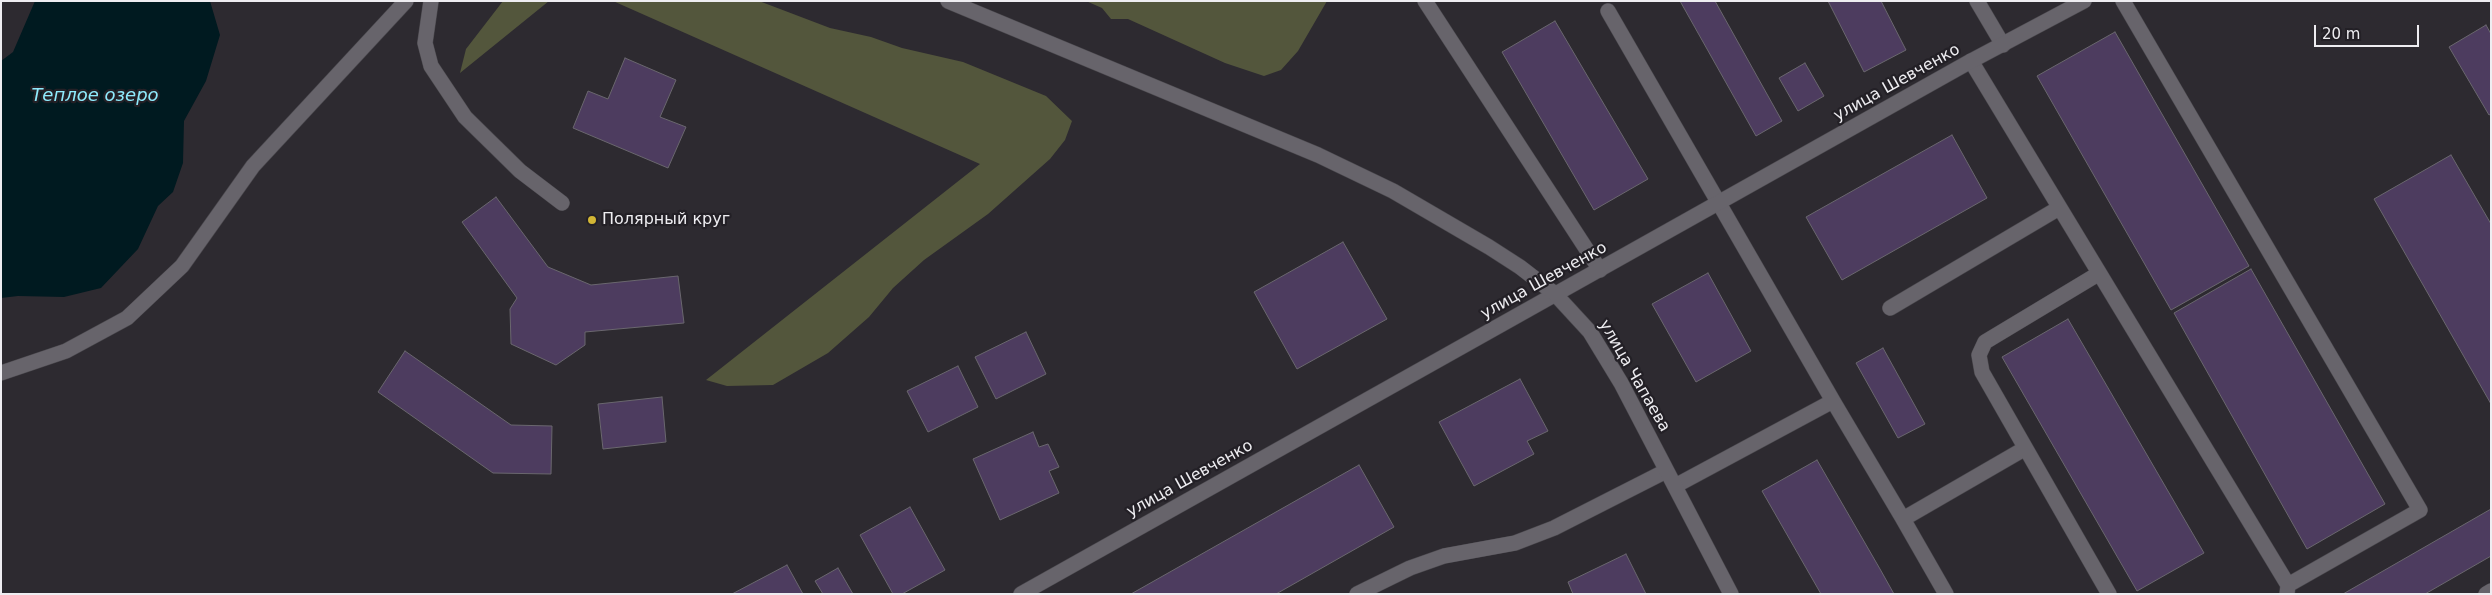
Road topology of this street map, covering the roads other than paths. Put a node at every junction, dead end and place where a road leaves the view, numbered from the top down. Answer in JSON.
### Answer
{"nodes":[{"id":1,"x":406,"y":1,"type":"edge"},
{"id":2,"x":431,"y":1,"type":"edge"},
{"id":3,"x":948,"y":1,"type":"edge"},
{"id":4,"x":1425,"y":1,"type":"edge"},
{"id":5,"x":1977,"y":1,"type":"edge"},
{"id":6,"x":2084,"y":1,"type":"edge"},
{"id":7,"x":2123,"y":1,"type":"edge"},
{"id":8,"x":1608,"y":11,"type":"dead end"},
{"id":9,"x":2003,"y":44,"type":"junction"},
{"id":10,"x":1971,"y":61,"type":"junction"},
{"id":11,"x":562,"y":203,"type":"dead end"},
{"id":12,"x":1720,"y":203,"type":"junction"},
{"id":13,"x":2059,"y":208,"type":"junction"},
{"id":14,"x":1600,"y":270,"type":"junction"},
{"id":15,"x":2098,"y":274,"type":"junction"},
{"id":16,"x":1555,"y":294,"type":"junction"},
{"id":17,"x":1890,"y":308,"type":"dead end"},
{"id":18,"x":1,"y":373,"type":"edge"},
{"id":19,"x":1833,"y":401,"type":"junction"},
{"id":20,"x":2024,"y":449,"type":"junction"},
{"id":21,"x":1666,"y":471,"type":"junction"},
{"id":22,"x":1675,"y":486,"type":"junction"},
{"id":23,"x":1903,"y":519,"type":"junction"},
{"id":24,"x":2288,"y":589,"type":"edge"},
{"id":25,"x":2491,"y":591,"type":"edge"},
{"id":26,"x":1021,"y":594,"type":"edge"},
{"id":27,"x":1357,"y":594,"type":"edge"},
{"id":28,"x":1731,"y":594,"type":"edge"},
{"id":29,"x":1946,"y":594,"type":"edge"},
{"id":30,"x":2109,"y":594,"type":"edge"},
{"id":31,"x":2486,"y":594,"type":"edge"}],
"edges":[{"from":1,"to":18,"type":"street"},
{"from":2,"to":11,"type":"street"},
{"from":3,"to":16,"type":"street","name":"улица Чапаева"},
{"from":4,"to":14,"type":"street"},
{"from":5,"to":9,"type":"street"},
{"from":6,"to":9,"type":"street","name":"улица Шевченко"},
{"from":7,"to":24,"type":"street"},
{"from":8,"to":12,"type":"street"},
{"from":9,"to":10,"type":"street","name":"улица Шевченко"},
{"from":10,"to":12,"type":"street","name":"улица Шевченко"},
{"from":10,"to":13,"type":"street"},
{"from":12,"to":14,"type":"street","name":"улица Шевченко"},
{"from":12,"to":19,"type":"street"},
{"from":13,"to":15,"type":"street"},
{"from":13,"to":17,"type":"street"},
{"from":14,"to":16,"type":"street","name":"улица Шевченко"},
{"from":15,"to":20,"type":"street"},
{"from":15,"to":24,"type":"street"},
{"from":16,"to":21,"type":"street","name":"улица Чапаева"},
{"from":16,"to":26,"type":"street","name":"улица Шевченко"},
{"from":19,"to":22,"type":"street"},
{"from":19,"to":23,"type":"street"},
{"from":20,"to":23,"type":"street"},
{"from":20,"to":30,"type":"street"},
{"from":21,"to":22,"type":"street","name":"улица Чапаева"},
{"from":21,"to":27,"type":"street"},
{"from":22,"to":28,"type":"street","name":"улица Чапаева"},
{"from":23,"to":29,"type":"street"},
{"from":25,"to":31,"type":"street"}]}
